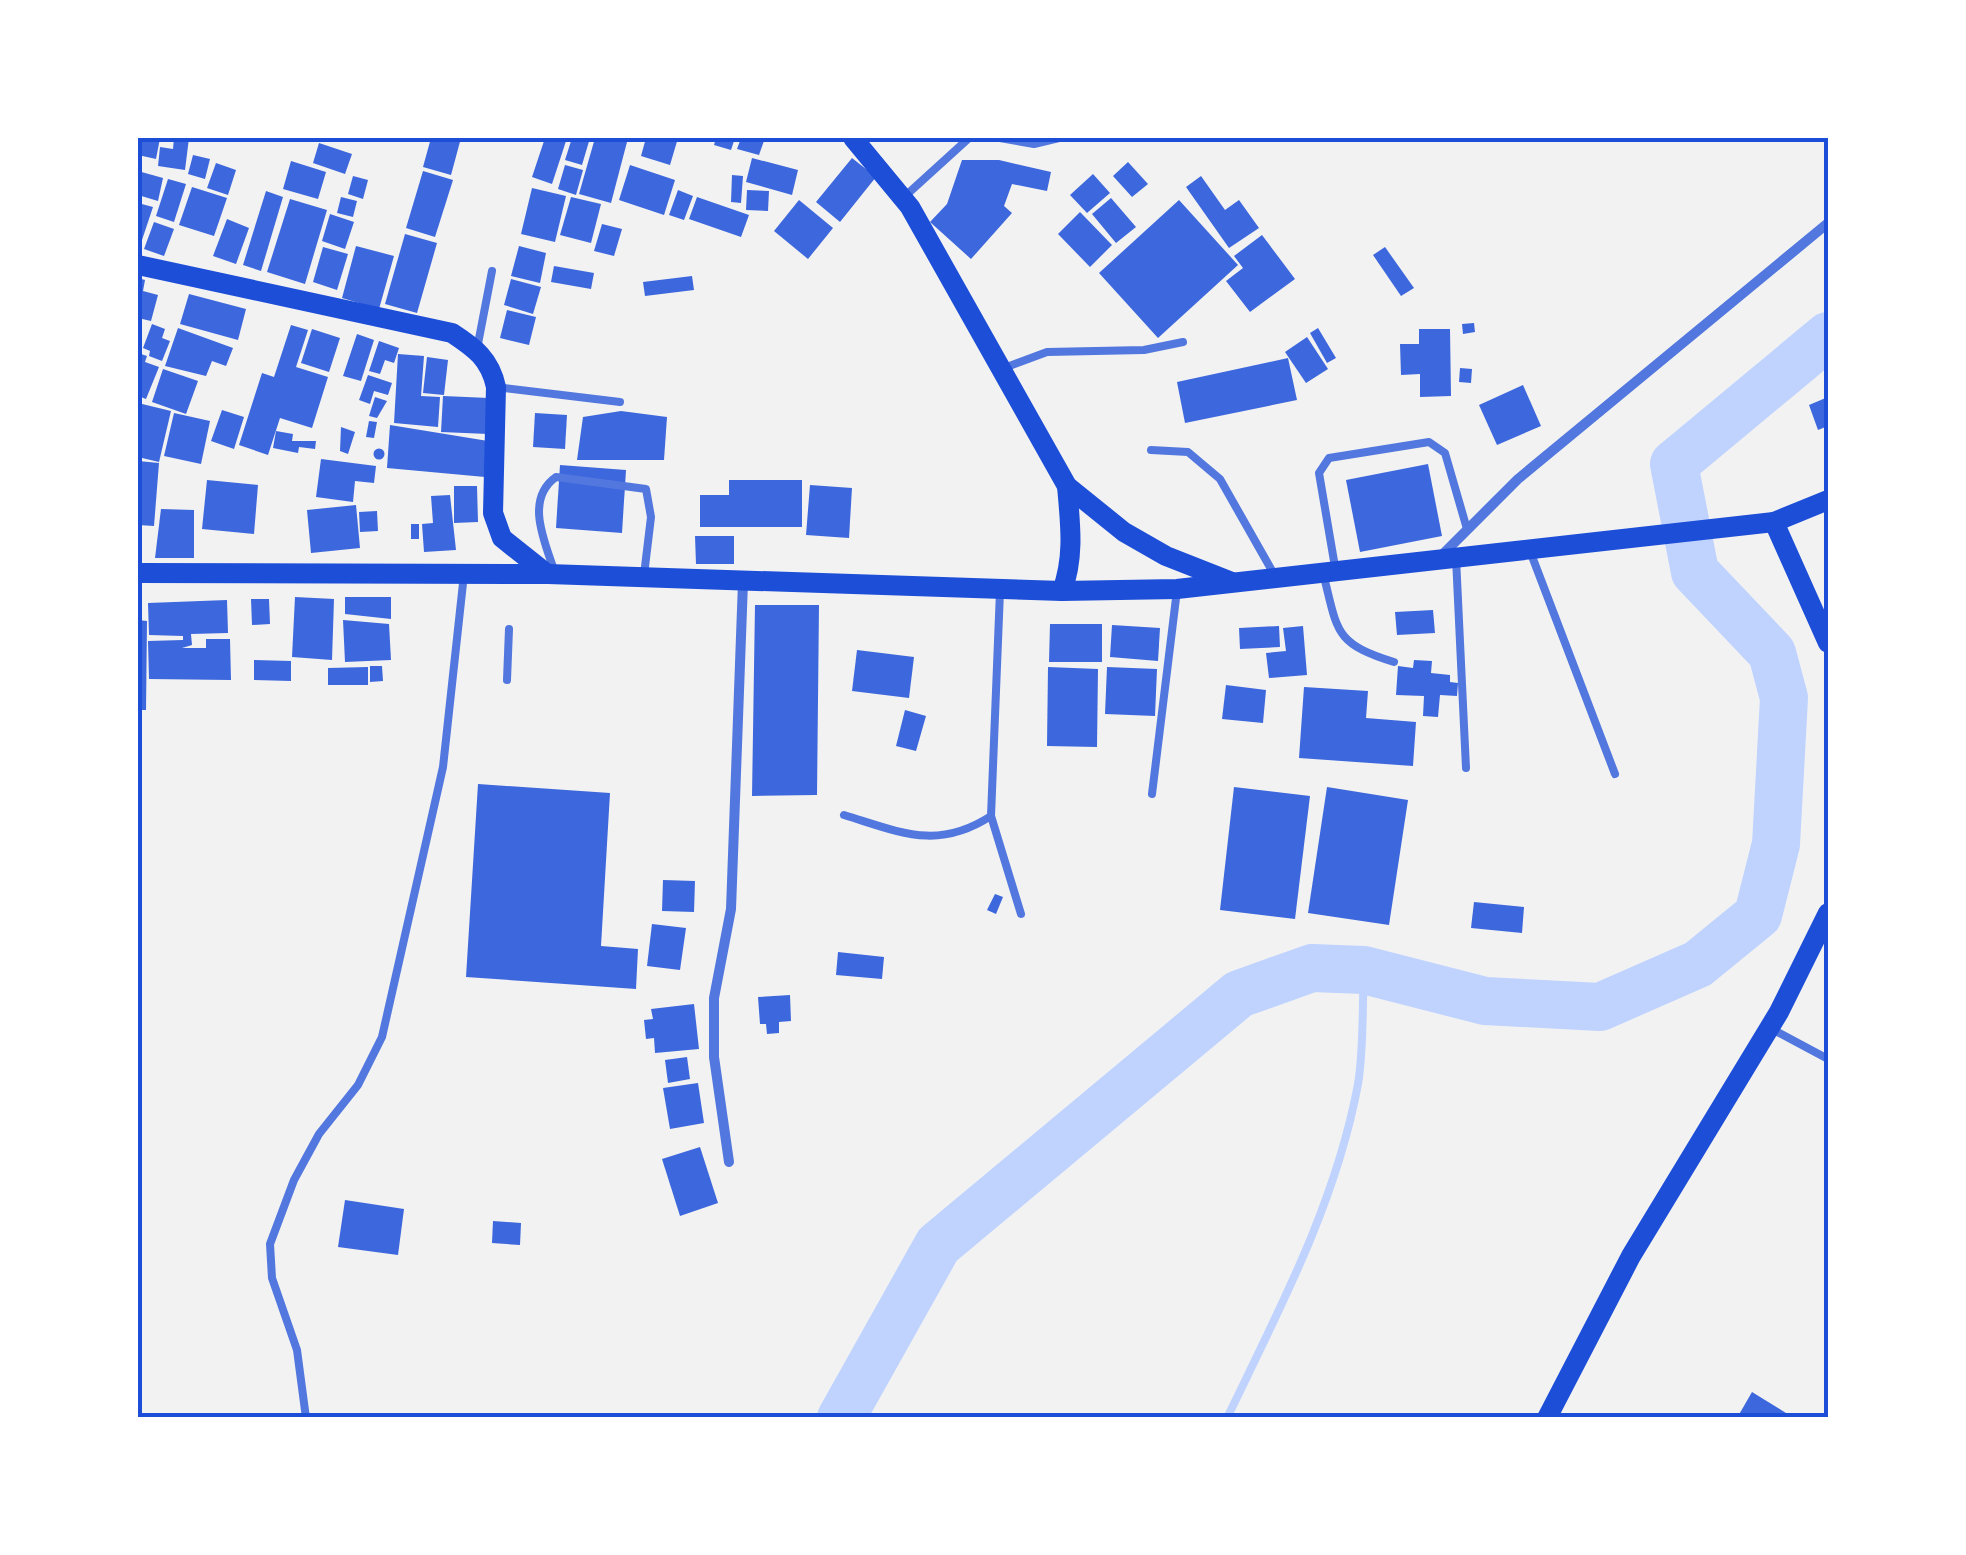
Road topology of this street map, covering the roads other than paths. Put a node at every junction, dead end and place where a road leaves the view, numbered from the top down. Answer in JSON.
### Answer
{"nodes":[{"id":1,"x":853,"y":138,"type":"edge"},
{"id":2,"x":968,"y":138,"type":"edge"},
{"id":3,"x":1000,"y":138,"type":"edge"},
{"id":4,"x":1059,"y":138,"type":"edge"},
{"id":5,"x":903,"y":198,"type":"junction"},
{"id":6,"x":1828,"y":223,"type":"edge"},
{"id":7,"x":138,"y":265,"type":"edge"},
{"id":8,"x":492,"y":271,"type":"dead end"},
{"id":9,"x":1183,"y":342,"type":"dead end"},
{"id":10,"x":477,"y":349,"type":"junction"},
{"id":11,"x":1004,"y":368,"type":"junction"},
{"id":12,"x":496,"y":387,"type":"junction"},
{"id":13,"x":620,"y":402,"type":"dead end"},
{"id":14,"x":1151,"y":450,"type":"dead end"},
{"id":15,"x":1067,"y":486,"type":"junction"},
{"id":16,"x":1828,"y":500,"type":"edge"},
{"id":17,"x":1774,"y":522,"type":"junction"},
{"id":18,"x":1467,"y":529,"type":"junction"},
{"id":19,"x":1530,"y":550,"type":"junction"},
{"id":20,"x":1447,"y":559,"type":"junction"},
{"id":21,"x":1330,"y":572,"type":"junction"},
{"id":22,"x":138,"y":574,"type":"edge"},
{"id":23,"x":464,"y":574,"type":"junction"},
{"id":24,"x":552,"y":574,"type":"junction"},
{"id":25,"x":1276,"y":578,"type":"junction"},
{"id":26,"x":643,"y":580,"type":"junction"},
{"id":27,"x":742,"y":582,"type":"junction"},
{"id":28,"x":1234,"y":583,"type":"junction"},
{"id":29,"x":1000,"y":589,"type":"junction"},
{"id":30,"x":1178,"y":589,"type":"junction"},
{"id":31,"x":1062,"y":591,"type":"junction"},
{"id":32,"x":510,"y":630,"type":"dead end"},
{"id":33,"x":1828,"y":642,"type":"edge"},
{"id":34,"x":1394,"y":662,"type":"dead end"},
{"id":35,"x":507,"y":680,"type":"dead end"},
{"id":36,"x":1466,"y":768,"type":"dead end"},
{"id":37,"x":1614,"y":774,"type":"dead end"},
{"id":38,"x":1152,"y":794,"type":"dead end"},
{"id":39,"x":844,"y":814,"type":"dead end"},
{"id":40,"x":991,"y":816,"type":"junction"},
{"id":41,"x":1828,"y":912,"type":"edge"},
{"id":42,"x":1021,"y":914,"type":"dead end"},
{"id":43,"x":1770,"y":1028,"type":"junction"},
{"id":44,"x":1828,"y":1059,"type":"edge"},
{"id":45,"x":730,"y":1162,"type":"dead end"},
{"id":46,"x":306,"y":1418,"type":"edge"},
{"id":47,"x":1548,"y":1418,"type":"edge"}],
"edges":[{"from":1,"to":5,"type":"main road"},
{"from":2,"to":5,"type":"lane"},
{"from":3,"to":4,"type":"lane"},
{"from":5,"to":11,"type":"main road"},
{"from":6,"to":18,"type":"street"},
{"from":7,"to":10,"type":"main road"},
{"from":8,"to":10,"type":"lane"},
{"from":9,"to":11,"type":"lane"},
{"from":10,"to":12,"type":"main road"},
{"from":11,"to":15,"type":"main road"},
{"from":12,"to":13,"type":"lane"},
{"from":12,"to":24,"type":"main road"},
{"from":14,"to":25,"type":"lane"},
{"from":15,"to":28,"type":"main road"},
{"from":15,"to":31,"type":"main road"},
{"from":16,"to":17,"type":"main road"},
{"from":17,"to":19,"type":"main road"},
{"from":17,"to":33,"type":"main road"},
{"from":18,"to":20,"type":"street"},
{"from":18,"to":21,"type":"lane"},
{"from":19,"to":20,"type":"main road"},
{"from":19,"to":37,"type":"lane"},
{"from":20,"to":21,"type":"main road"},
{"from":20,"to":36,"type":"lane"},
{"from":21,"to":25,"type":"main road"},
{"from":21,"to":34,"type":"lane"},
{"from":22,"to":23,"type":"main road"},
{"from":23,"to":24,"type":"main road"},
{"from":23,"to":46,"type":"lane"},
{"from":24,"to":26,"type":"main road"},
{"from":24,"to":26,"type":"lane"},
{"from":25,"to":28,"type":"main road"},
{"from":26,"to":27,"type":"main road"},
{"from":27,"to":29,"type":"main road"},
{"from":27,"to":45,"type":"street"},
{"from":28,"to":30,"type":"main road"},
{"from":29,"to":31,"type":"main road"},
{"from":29,"to":40,"type":"lane"},
{"from":30,"to":31,"type":"main road"},
{"from":30,"to":38,"type":"lane"},
{"from":32,"to":35,"type":"lane"},
{"from":39,"to":40,"type":"lane"},
{"from":40,"to":42,"type":"lane"},
{"from":41,"to":43,"type":"main road"},
{"from":43,"to":44,"type":"lane"},
{"from":43,"to":47,"type":"main road"}]}
